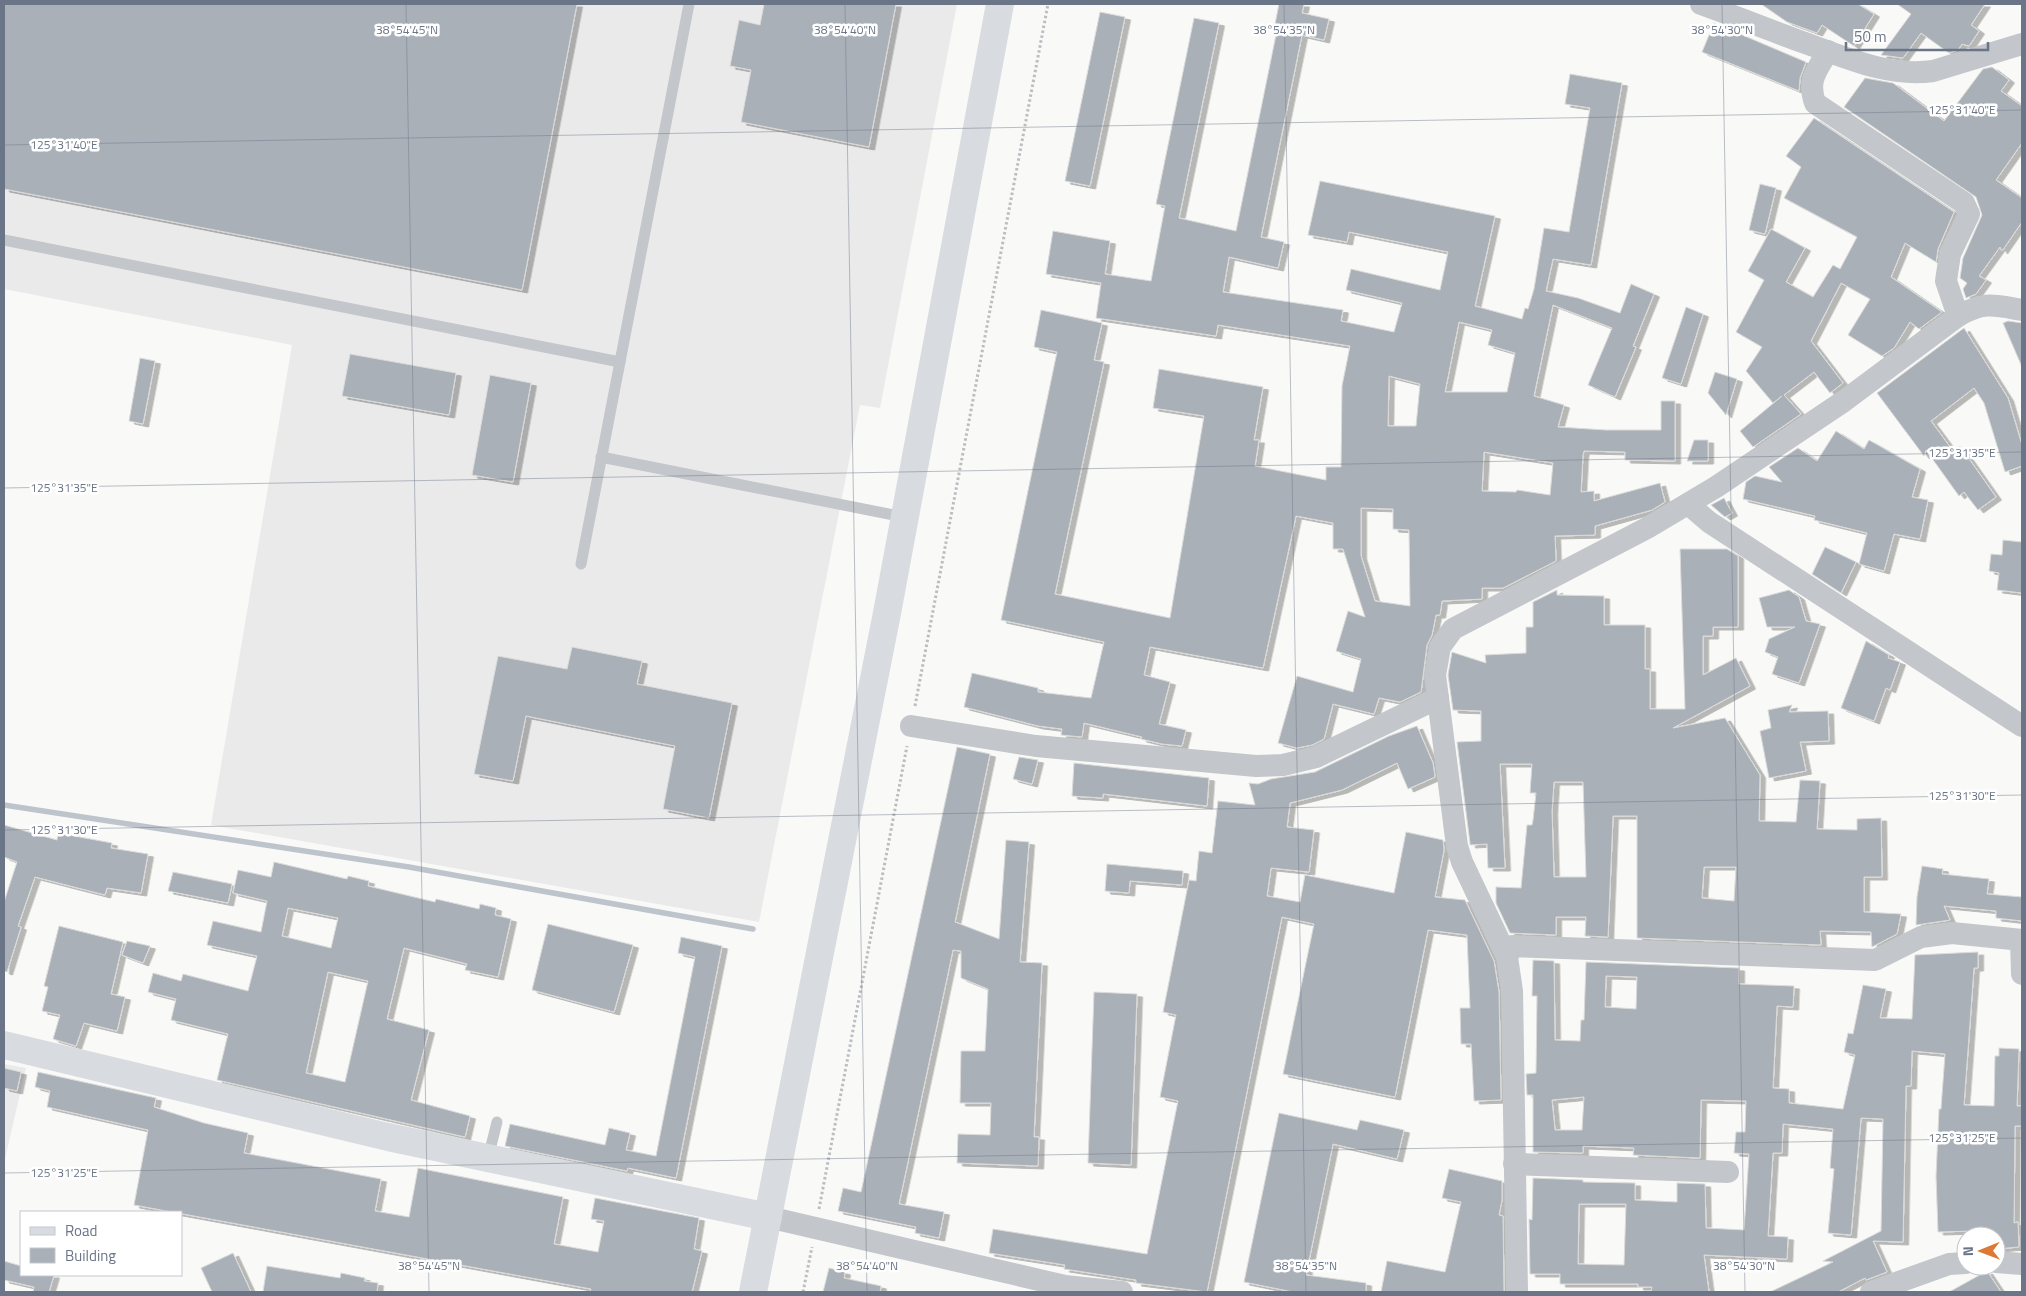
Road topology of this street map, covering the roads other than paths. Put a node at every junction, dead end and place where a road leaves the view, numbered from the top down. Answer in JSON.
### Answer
{"nodes":[{"id":1,"x":689,"y":4,"type":"edge"},
{"id":2,"x":1000,"y":4,"type":"edge"},
{"id":3,"x":1701,"y":4,"type":"edge"},
{"id":4,"x":2022,"y":44,"type":"edge"},
{"id":5,"x":1828,"y":51,"type":"junction"},
{"id":6,"x":4,"y":240,"type":"edge"},
{"id":7,"x":2022,"y":310,"type":"edge"},
{"id":8,"x":1958,"y":316,"type":"junction"},
{"id":9,"x":620,"y":362,"type":"junction"},
{"id":10,"x":602,"y":457,"type":"junction"},
{"id":11,"x":1688,"y":504,"type":"junction"},
{"id":12,"x":904,"y":517,"type":"junction"},
{"id":13,"x":581,"y":564,"type":"dead end"},
{"id":14,"x":1438,"y":698,"type":"junction"},
{"id":15,"x":911,"y":726,"type":"road end"},
{"id":16,"x":2022,"y":726,"type":"edge"},
{"id":17,"x":2022,"y":940,"type":"edge"},
{"id":18,"x":1507,"y":956,"type":"junction"},
{"id":19,"x":2022,"y":974,"type":"edge"},
{"id":20,"x":4,"y":1045,"type":"edge"},
{"id":21,"x":497,"y":1122,"type":"dead end"},
{"id":22,"x":488,"y":1158,"type":"junction"},
{"id":23,"x":1514,"y":1164,"type":"junction"},
{"id":24,"x":1728,"y":1172,"type":"dead end"},
{"id":25,"x":768,"y":1217,"type":"junction"},
{"id":26,"x":2006,"y":1263,"type":"edge"},
{"id":27,"x":1956,"y":1264,"type":"edge"},
{"id":28,"x":2022,"y":1264,"type":"edge"},
{"id":29,"x":753,"y":1292,"type":"edge"},
{"id":30,"x":1122,"y":1292,"type":"edge"},
{"id":31,"x":1517,"y":1292,"type":"edge"},
{"id":32,"x":1871,"y":1292,"type":"edge"}],
"edges":[{"from":1,"to":9,"type":"lane"},
{"from":2,"to":12,"type":"main road"},
{"from":3,"to":5,"type":"street"},
{"from":4,"to":5,"type":"street"},
{"from":5,"to":8,"type":"street"},
{"from":6,"to":9,"type":"lane"},
{"from":7,"to":8,"type":"street"},
{"from":8,"to":11,"type":"street"},
{"from":9,"to":10,"type":"lane"},
{"from":10,"to":12,"type":"lane"},
{"from":10,"to":13,"type":"lane"},
{"from":11,"to":14,"type":"street"},
{"from":11,"to":16,"type":"street"},
{"from":12,"to":25,"type":"main road"},
{"from":14,"to":15,"type":"street"},
{"from":14,"to":18,"type":"street"},
{"from":17,"to":18,"type":"street"},
{"from":17,"to":19,"type":"street"},
{"from":18,"to":23,"type":"street"},
{"from":20,"to":22,"type":"main road"},
{"from":21,"to":22,"type":"lane"},
{"from":22,"to":25,"type":"main road"},
{"from":23,"to":24,"type":"street"},
{"from":23,"to":31,"type":"street"},
{"from":25,"to":29,"type":"main road"},
{"from":25,"to":30,"type":"street"},
{"from":26,"to":28,"type":"street"},
{"from":27,"to":32,"type":"street"}]}
